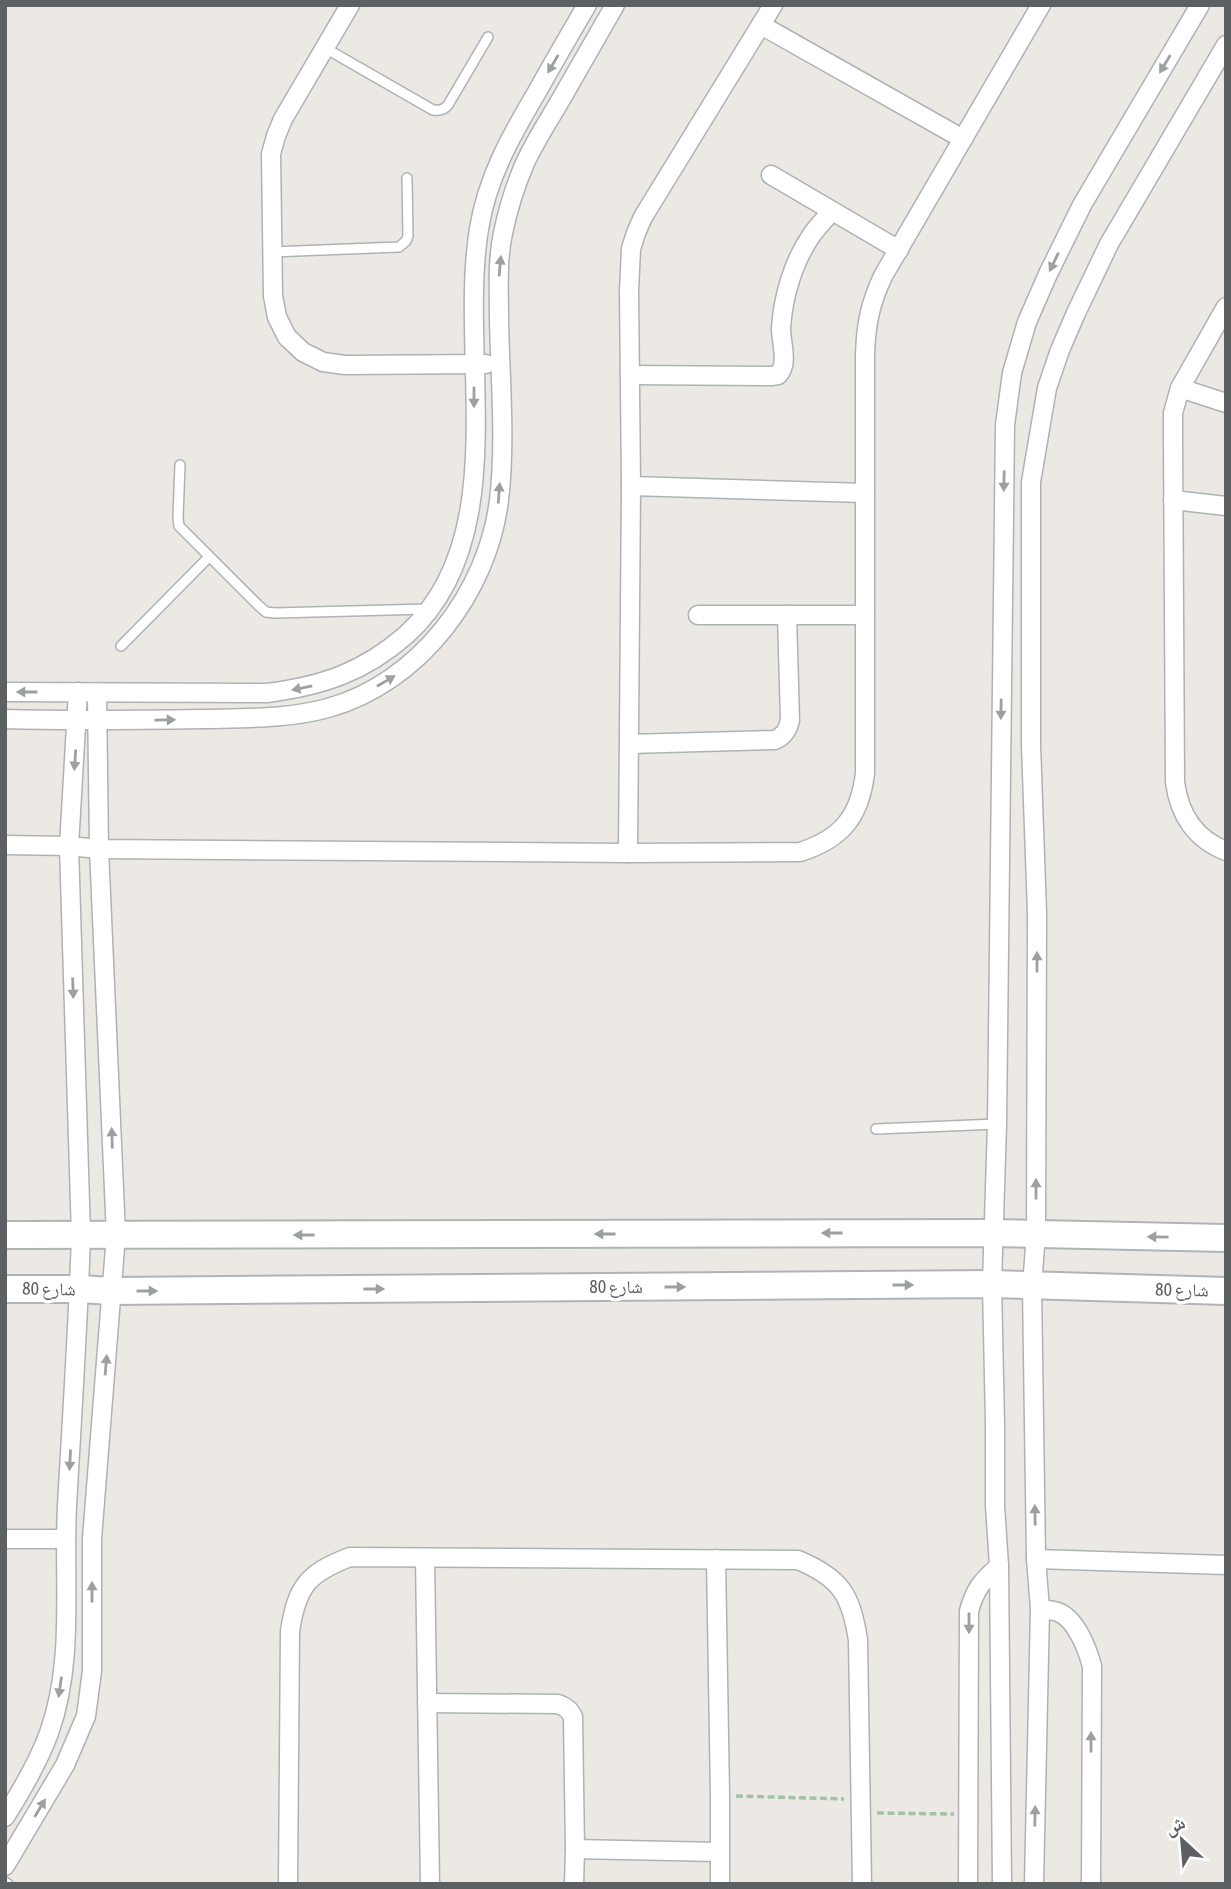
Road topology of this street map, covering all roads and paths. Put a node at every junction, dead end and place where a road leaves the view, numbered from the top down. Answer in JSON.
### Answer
{"nodes":[{"id":1,"x":350,"y":5,"type":"edge"},
{"id":2,"x":587,"y":5,"type":"edge"},
{"id":3,"x":615,"y":5,"type":"edge"},
{"id":4,"x":773,"y":5,"type":"edge"},
{"id":5,"x":1041,"y":5,"type":"edge"},
{"id":6,"x":1200,"y":5,"type":"edge"},
{"id":7,"x":761,"y":25,"type":"junction"},
{"id":8,"x":488,"y":37,"type":"dead end"},
{"id":9,"x":1226,"y":45,"type":"edge"},
{"id":10,"x":325,"y":48,"type":"junction"},
{"id":11,"x":963,"y":139,"type":"junction"},
{"id":12,"x":771,"y":175,"type":"dead end"},
{"id":13,"x":407,"y":178,"type":"dead end"},
{"id":14,"x":832,"y":211,"type":"junction"},
{"id":15,"x":899,"y":250,"type":"junction"},
{"id":16,"x":271,"y":252,"type":"junction"},
{"id":17,"x":1226,"y":307,"type":"edge"},
{"id":18,"x":475,"y":364,"type":"junction"},
{"id":19,"x":500,"y":365,"type":"junction"},
{"id":20,"x":630,"y":374,"type":"junction"},
{"id":21,"x":1180,"y":388,"type":"junction"},
{"id":22,"x":1226,"y":403,"type":"edge"},
{"id":23,"x":180,"y":465,"type":"dead end"},
{"id":24,"x":631,"y":486,"type":"junction"},
{"id":25,"x":865,"y":493,"type":"junction"},
{"id":26,"x":1173,"y":500,"type":"junction"},
{"id":27,"x":1226,"y":506,"type":"edge"},
{"id":28,"x":209,"y":557,"type":"junction"},
{"id":29,"x":429,"y":609,"type":"junction"},
{"id":30,"x":698,"y":615,"type":"dead end"},
{"id":31,"x":787,"y":615,"type":"junction"},
{"id":32,"x":865,"y":615,"type":"junction"},
{"id":33,"x":121,"y":646,"type":"dead end"},
{"id":34,"x":5,"y":692,"type":"edge"},
{"id":35,"x":78,"y":692,"type":"junction"},
{"id":36,"x":97,"y":694,"type":"junction"},
{"id":37,"x":5,"y":719,"type":"edge"},
{"id":38,"x":77,"y":721,"type":"junction"},
{"id":39,"x":97,"y":721,"type":"junction"},
{"id":40,"x":629,"y":744,"type":"junction"},
{"id":41,"x":5,"y":845,"type":"edge"},
{"id":42,"x":69,"y":846,"type":"junction"},
{"id":43,"x":99,"y":849,"type":"junction"},
{"id":44,"x":1226,"y":851,"type":"edge"},
{"id":45,"x":628,"y":853,"type":"junction"},
{"id":46,"x":997,"y":1124,"type":"junction"},
{"id":47,"x":876,"y":1129,"type":"dead end"},
{"id":48,"x":993,"y":1233,"type":"junction"},
{"id":49,"x":1036,"y":1234,"type":"junction"},
{"id":50,"x":116,"y":1235,"type":"junction"},
{"id":51,"x":5,"y":1236,"type":"edge"},
{"id":52,"x":81,"y":1236,"type":"junction"},
{"id":53,"x":1226,"y":1238,"type":"edge"},
{"id":54,"x":992,"y":1284,"type":"junction"},
{"id":55,"x":1032,"y":1286,"type":"junction"},
{"id":56,"x":5,"y":1289,"type":"edge"},
{"id":57,"x":79,"y":1289,"type":"junction"},
{"id":58,"x":112,"y":1291,"type":"junction"},
{"id":59,"x":1226,"y":1291,"type":"edge"},
{"id":60,"x":5,"y":1539,"type":"edge"},
{"id":61,"x":65,"y":1539,"type":"junction"},
{"id":62,"x":425,"y":1558,"type":"junction"},
{"id":63,"x":716,"y":1559,"type":"junction"},
{"id":64,"x":1036,"y":1559,"type":"junction"},
{"id":65,"x":1226,"y":1565,"type":"edge"},
{"id":66,"x":999,"y":1566,"type":"junction"},
{"id":67,"x":1040,"y":1609,"type":"junction"},
{"id":68,"x":427,"y":1703,"type":"junction"},
{"id":69,"x":720,"y":1796,"type":"junction"},
{"id":70,"x":861,"y":1806,"type":"junction"},
{"id":71,"x":969,"y":1814,"type":"junction"},
{"id":72,"x":5,"y":1817,"type":"edge"},
{"id":73,"x":575,"y":1849,"type":"junction"},
{"id":74,"x":719,"y":1852,"type":"junction"},
{"id":75,"x":5,"y":1866,"type":"edge"},
{"id":76,"x":288,"y":1884,"type":"edge"},
{"id":77,"x":430,"y":1884,"type":"edge"},
{"id":78,"x":574,"y":1884,"type":"edge"},
{"id":79,"x":720,"y":1884,"type":"edge"},
{"id":80,"x":862,"y":1884,"type":"edge"},
{"id":81,"x":968,"y":1884,"type":"edge"},
{"id":82,"x":1002,"y":1884,"type":"edge"},
{"id":83,"x":1034,"y":1884,"type":"edge"},
{"id":84,"x":1091,"y":1884,"type":"edge"}],
"edges":[{"from":1,"to":10,"type":"street"},
{"from":2,"to":18,"type":"street","one_way":true},
{"from":19,"to":3,"type":"street","one_way":true},
{"from":4,"to":7,"type":"street"},
{"from":5,"to":11,"type":"street"},
{"from":6,"to":46,"type":"street","one_way":true},
{"from":7,"to":11,"type":"street"},
{"from":7,"to":20,"type":"street"},
{"from":8,"to":10,"type":"lane"},
{"from":49,"to":9,"type":"street","one_way":true},
{"from":10,"to":16,"type":"street"},
{"from":11,"to":15,"type":"street"},
{"from":12,"to":14,"type":"street"},
{"from":13,"to":16,"type":"lane"},
{"from":14,"to":15,"type":"street"},
{"from":14,"to":20,"type":"street"},
{"from":15,"to":25,"type":"street"},
{"from":16,"to":18,"type":"street"},
{"from":17,"to":21,"type":"street"},
{"from":18,"to":19,"type":"street"},
{"from":18,"to":29,"type":"street","one_way":true},
{"from":39,"to":19,"type":"street","one_way":true},
{"from":20,"to":24,"type":"street"},
{"from":21,"to":22,"type":"street"},
{"from":21,"to":26,"type":"street"},
{"from":23,"to":28,"type":"lane"},
{"from":24,"to":25,"type":"street"},
{"from":24,"to":40,"type":"street"},
{"from":25,"to":32,"type":"street"},
{"from":26,"to":27,"type":"street"},
{"from":26,"to":44,"type":"street"},
{"from":28,"to":29,"type":"lane"},
{"from":28,"to":33,"type":"lane"},
{"from":29,"to":36,"type":"street","one_way":true},
{"from":30,"to":31,"type":"street"},
{"from":31,"to":32,"type":"street"},
{"from":31,"to":40,"type":"street"},
{"from":32,"to":45,"type":"street"},
{"from":35,"to":34,"type":"street","one_way":true},
{"from":35,"to":36,"type":"street"},
{"from":35,"to":38,"type":"street"},
{"from":36,"to":39,"type":"street"},
{"from":37,"to":38,"type":"street"},
{"from":38,"to":39,"type":"street"},
{"from":38,"to":42,"type":"street","one_way":true},
{"from":39,"to":43,"type":"street"},
{"from":40,"to":45,"type":"street"},
{"from":41,"to":42,"type":"street"},
{"from":42,"to":43,"type":"street"},
{"from":42,"to":52,"type":"street","one_way":true},
{"from":43,"to":45,"type":"street"},
{"from":50,"to":43,"type":"street","one_way":true},
{"from":46,"to":47,"type":"lane"},
{"from":46,"to":48,"type":"street"},
{"from":48,"to":49,"type":"street"},
{"from":48,"to":50,"type":"street","one_way":true},
{"from":48,"to":54,"type":"street"},
{"from":53,"to":49,"type":"street","one_way":true},
{"from":49,"to":55,"type":"street"},
{"from":50,"to":52,"type":"street"},
{"from":50,"to":58,"type":"street"},
{"from":51,"to":52,"type":"street"},
{"from":52,"to":57,"type":"street"},
{"from":54,"to":55,"type":"street","name":"شارع 80"},
{"from":58,"to":54,"type":"street","name":"شارع 80","one_way":true},
{"from":54,"to":66,"type":"street"},
{"from":55,"to":59,"type":"street","name":"شارع 80"},
{"from":64,"to":55,"type":"street","one_way":true},
{"from":56,"to":57,"type":"street","name":"شارع 80"},
{"from":57,"to":58,"type":"street","name":"شارع 80"},
{"from":57,"to":61,"type":"street","one_way":true},
{"from":75,"to":58,"type":"street","one_way":true},
{"from":60,"to":61,"type":"street"},
{"from":61,"to":72,"type":"street","one_way":true},
{"from":62,"to":63,"type":"street"},
{"from":62,"to":68,"type":"street"},
{"from":62,"to":76,"type":"street"},
{"from":63,"to":69,"type":"street"},
{"from":63,"to":70,"type":"street"},
{"from":64,"to":65,"type":"street"},
{"from":64,"to":67,"type":"street"},
{"from":66,"to":71,"type":"street","one_way":true},
{"from":66,"to":82,"type":"street"},
{"from":83,"to":67,"type":"street","one_way":true},
{"from":84,"to":67,"type":"street","one_way":true},
{"from":68,"to":73,"type":"street"},
{"from":68,"to":77,"type":"street"},
{"from":69,"to":70,"type":"path"},
{"from":69,"to":74,"type":"street"},
{"from":70,"to":71,"type":"path"},
{"from":70,"to":80,"type":"street"},
{"from":71,"to":81,"type":"street"},
{"from":73,"to":74,"type":"street"},
{"from":73,"to":78,"type":"street"},
{"from":74,"to":79,"type":"street"}]}
